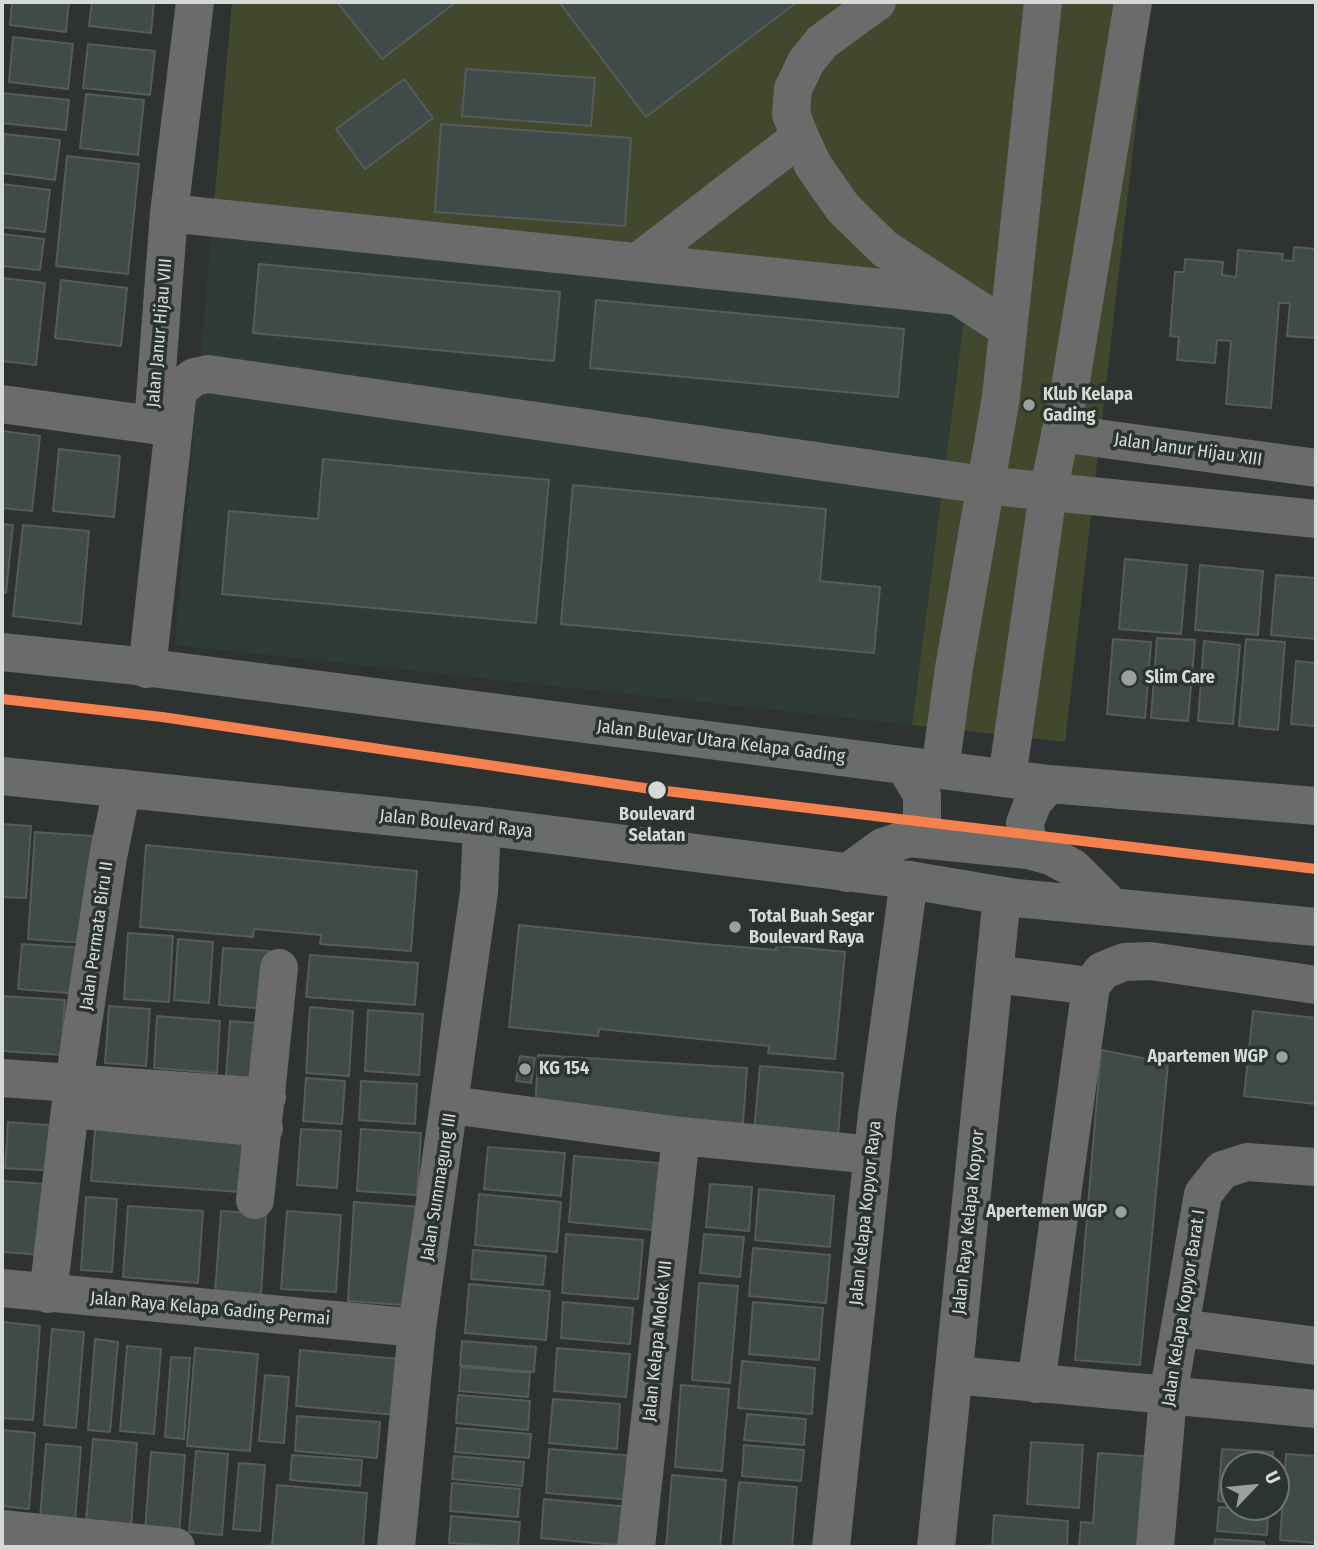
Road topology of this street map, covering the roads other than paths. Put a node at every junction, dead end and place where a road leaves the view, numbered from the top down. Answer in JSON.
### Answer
{"nodes":[{"id":1,"x":195,"y":2,"type":"edge"},
{"id":2,"x":877,"y":2,"type":"edge"},
{"id":3,"x":1043,"y":2,"type":"edge"},
{"id":4,"x":1133,"y":2,"type":"edge"},
{"id":5,"x":800,"y":137,"type":"junction"},
{"id":6,"x":169,"y":213,"type":"junction"},
{"id":7,"x":639,"y":261,"type":"junction"},
{"id":8,"x":957,"y":296,"type":"junction"},
{"id":9,"x":1008,"y":329,"type":"junction"},
{"id":10,"x":2,"y":404,"type":"edge"},
{"id":11,"x":153,"y":425,"type":"junction"},
{"id":12,"x":1060,"y":433,"type":"junction"},
{"id":13,"x":1316,"y":468,"type":"edge"},
{"id":14,"x":984,"y":485,"type":"junction"},
{"id":15,"x":1048,"y":493,"type":"junction"},
{"id":16,"x":1316,"y":519,"type":"edge"},
{"id":17,"x":2,"y":652,"type":"edge"},
{"id":18,"x":138,"y":667,"type":"junction"},
{"id":19,"x":923,"y":768,"type":"junction"},
{"id":20,"x":2,"y":776,"type":"edge"},
{"id":21,"x":1007,"y":778,"type":"junction"},
{"id":22,"x":1049,"y":784,"type":"junction"},
{"id":23,"x":121,"y":788,"type":"junction"},
{"id":24,"x":1316,"y":806,"type":"edge"},
{"id":25,"x":482,"y":826,"type":"junction"},
{"id":26,"x":909,"y":838,"type":"junction"},
{"id":27,"x":1028,"y":850,"type":"junction"},
{"id":28,"x":847,"y":873,"type":"junction"},
{"id":29,"x":909,"y":880,"type":"junction"},
{"id":30,"x":1002,"y":896,"type":"junction"},
{"id":31,"x":1112,"y":907,"type":"junction"},
{"id":32,"x":1316,"y":927,"type":"edge"},
{"id":33,"x":279,"y":968,"type":"dead end"},
{"id":34,"x":994,"y":974,"type":"junction"},
{"id":35,"x":1316,"y":985,"type":"edge"},
{"id":36,"x":1091,"y":986,"type":"junction"},
{"id":37,"x":2,"y":1078,"type":"edge"},
{"id":38,"x":73,"y":1096,"type":"junction"},
{"id":39,"x":2,"y":1101,"type":"edge"},
{"id":40,"x":451,"y":1105,"type":"junction"},
{"id":41,"x":265,"y":1113,"type":"junction"},
{"id":42,"x":681,"y":1136,"type":"junction"},
{"id":43,"x":873,"y":1155,"type":"junction"},
{"id":44,"x":1316,"y":1167,"type":"edge"},
{"id":45,"x":255,"y":1200,"type":"dead end"},
{"id":46,"x":2,"y":1289,"type":"edge"},
{"id":47,"x":48,"y":1294,"type":"junction"},
{"id":48,"x":417,"y":1328,"type":"junction"},
{"id":49,"x":1181,"y":1328,"type":"junction"},
{"id":50,"x":1316,"y":1346,"type":"edge"},
{"id":51,"x":954,"y":1375,"type":"junction"},
{"id":52,"x":1036,"y":1384,"type":"junction"},
{"id":53,"x":1168,"y":1396,"type":"junction"},
{"id":54,"x":1316,"y":1409,"type":"edge"},
{"id":55,"x":2,"y":1529,"type":"edge"},
{"id":56,"x":176,"y":1547,"type":"edge"},
{"id":57,"x":396,"y":1547,"type":"edge"},
{"id":58,"x":636,"y":1547,"type":"edge"},
{"id":59,"x":831,"y":1547,"type":"edge"},
{"id":60,"x":936,"y":1547,"type":"edge"},
{"id":61,"x":1155,"y":1547,"type":"edge"}],
"edges":[{"from":1,"to":6,"type":"street","name":"Jalan Janur Hijau VIII"},
{"from":2,"to":5,"type":"street"},
{"from":3,"to":9,"type":"street"},
{"from":4,"to":12,"type":"street"},
{"from":5,"to":7,"type":"street"},
{"from":5,"to":8,"type":"street"},
{"from":6,"to":7,"type":"street"},
{"from":6,"to":11,"type":"street","name":"Jalan Janur Hijau VIII"},
{"from":7,"to":8,"type":"street"},
{"from":8,"to":9,"type":"street"},
{"from":9,"to":14,"type":"street"},
{"from":10,"to":11,"type":"street"},
{"from":11,"to":18,"type":"street","name":"Jalan Janur Hijau VIII"},
{"from":12,"to":13,"type":"street","name":"Jalan Janur Hijau XIII"},
{"from":12,"to":15,"type":"street"},
{"from":14,"to":15,"type":"street"},
{"from":14,"to":18,"type":"street"},
{"from":14,"to":19,"type":"street"},
{"from":15,"to":16,"type":"street"},
{"from":15,"to":21,"type":"street"},
{"from":17,"to":18,"type":"main road"},
{"from":18,"to":19,"type":"main road","name":"Jalan Bulevar Utara Kelapa Gading"},
{"from":19,"to":21,"type":"main road","name":"Jalan Bulevar Utara Kelapa Gading"},
{"from":19,"to":26,"type":"main road"},
{"from":20,"to":23,"type":"main road","name":"Jalan Boulevard Raya"},
{"from":21,"to":22,"type":"main road","name":"Jalan Bulevar Utara Kelapa Gading"},
{"from":22,"to":24,"type":"main road","name":"Jalan Bulevar Utara Kelapa Gading"},
{"from":22,"to":27,"type":"main road"},
{"from":23,"to":25,"type":"main road","name":"Jalan Boulevard Raya"},
{"from":23,"to":38,"type":"street","name":"Jalan Permata Biru II"},
{"from":25,"to":28,"type":"main road","name":"Jalan Boulevard Raya"},
{"from":25,"to":40,"type":"street","name":"Jalan Summagung III"},
{"from":26,"to":27,"type":"main road"},
{"from":26,"to":28,"type":"main road"},
{"from":27,"to":31,"type":"main road"},
{"from":28,"to":29,"type":"main road","name":"Jalan Boulevard Raya"},
{"from":29,"to":30,"type":"main road"},
{"from":29,"to":43,"type":"street","name":"Jalan Kelapa Kopyor Raya"},
{"from":30,"to":31,"type":"main road"},
{"from":30,"to":34,"type":"street","name":"Jalan Raya Kelapa Kopyor"},
{"from":31,"to":32,"type":"main road"},
{"from":33,"to":41,"type":"street"},
{"from":34,"to":36,"type":"street"},
{"from":34,"to":51,"type":"street","name":"Jalan Raya Kelapa Kopyor"},
{"from":35,"to":36,"type":"street"},
{"from":36,"to":52,"type":"street"},
{"from":37,"to":38,"type":"street"},
{"from":38,"to":39,"type":"street"},
{"from":38,"to":41,"type":"street"},
{"from":38,"to":47,"type":"street","name":"Jalan Permata Biru II"},
{"from":40,"to":42,"type":"street"},
{"from":40,"to":48,"type":"street","name":"Jalan Summagung III"},
{"from":41,"to":45,"type":"street"},
{"from":42,"to":43,"type":"street"},
{"from":42,"to":58,"type":"street","name":"Jalan Kelapa Molek VII"},
{"from":43,"to":59,"type":"street","name":"Jalan Kelapa Kopyor Raya"},
{"from":44,"to":49,"type":"street","name":"Jalan Kelapa Kopyor Barat I"},
{"from":46,"to":47,"type":"street","name":"Jalan Raya Kelapa Gading Permai"},
{"from":47,"to":48,"type":"street","name":"Jalan Raya Kelapa Gading Permai"},
{"from":48,"to":57,"type":"street","name":"Jalan Summagung III"},
{"from":49,"to":50,"type":"street"},
{"from":49,"to":53,"type":"street","name":"Jalan Kelapa Kopyor Barat I"},
{"from":51,"to":52,"type":"street"},
{"from":51,"to":60,"type":"street","name":"Jalan Raya Kelapa Kopyor"},
{"from":52,"to":53,"type":"street"},
{"from":53,"to":54,"type":"street"},
{"from":53,"to":61,"type":"street","name":"Jalan Kelapa Kopyor Barat I"},
{"from":55,"to":56,"type":"street"}]}
